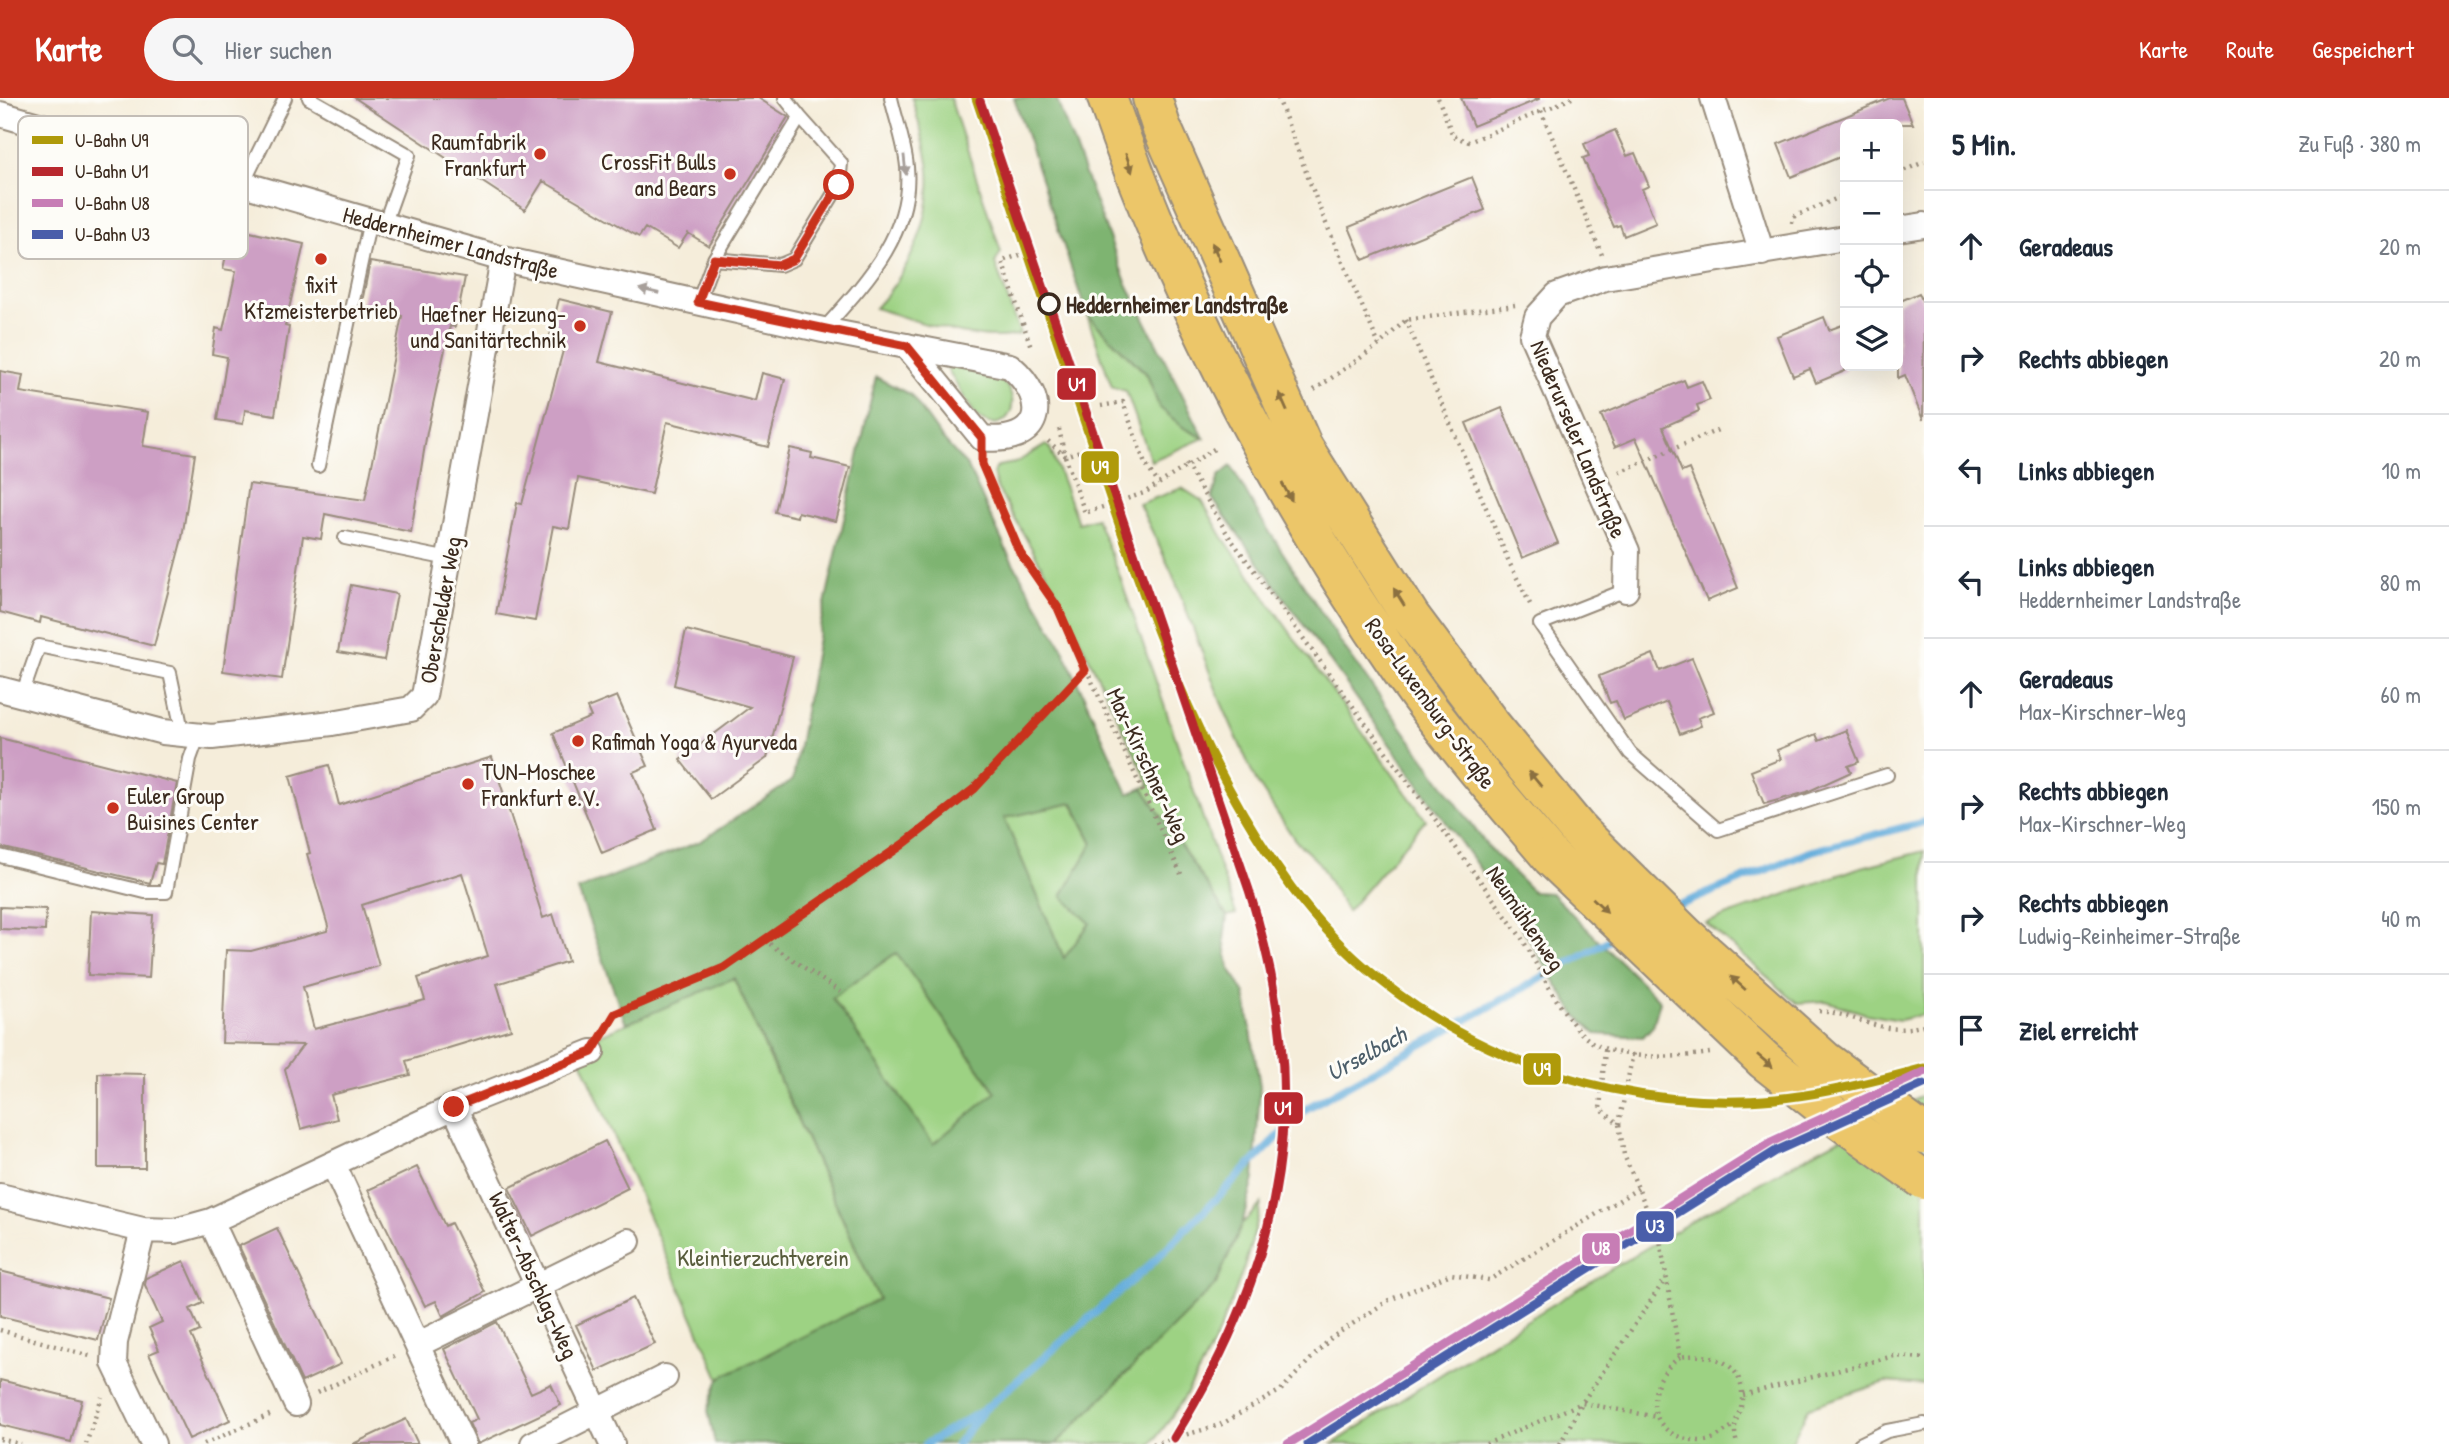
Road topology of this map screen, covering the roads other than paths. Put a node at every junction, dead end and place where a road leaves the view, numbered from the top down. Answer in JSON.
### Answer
{"nodes":[{"id":1,"x":285,"y":98,"type":"edge"},
{"id":2,"x":309,"y":98,"type":"edge"},
{"id":3,"x":785,"y":98,"type":"edge"},
{"id":4,"x":891,"y":98,"type":"edge"},
{"id":5,"x":1107,"y":98,"type":"edge"},
{"id":6,"x":1152,"y":98,"type":"edge"},
{"id":7,"x":1713,"y":98,"type":"edge"},
{"id":8,"x":0,"y":114,"type":"edge"},
{"id":9,"x":800,"y":117,"type":"junction"},
{"id":10,"x":18,"y":119,"type":"edge"},
{"id":11,"x":248,"y":174,"type":"edge"},
{"id":12,"x":248,"y":185,"type":"edge"},
{"id":13,"x":377,"y":223,"type":"junction"},
{"id":14,"x":1924,"y":225,"type":"edge"},
{"id":15,"x":1903,"y":228,"type":"edge"},
{"id":16,"x":1840,"y":239,"type":"edge"},
{"id":17,"x":1762,"y":253,"type":"junction"},
{"id":18,"x":503,"y":259,"type":"junction"},
{"id":19,"x":714,"y":259,"type":"junction"},
{"id":20,"x":698,"y":302,"type":"junction"},
{"id":21,"x":823,"y":330,"type":"junction"},
{"id":22,"x":907,"y":346,"type":"junction"},
{"id":23,"x":318,"y":466,"type":"dead end"},
{"id":24,"x":345,"y":538,"type":"dead end"},
{"id":25,"x":449,"y":559,"type":"junction"},
{"id":26,"x":1626,"y":590,"type":"joint"},
{"id":27,"x":11,"y":692,"type":"edge"},
{"id":28,"x":190,"y":736,"type":"junction"},
{"id":29,"x":1887,"y":775,"type":"dead end"},
{"id":30,"x":0,"y":856,"type":"edge"},
{"id":31,"x":592,"y":1052,"type":"road end"},
{"id":32,"x":454,"y":1107,"type":"junction"},
{"id":33,"x":1924,"y":1134,"type":"edge"},
{"id":34,"x":332,"y":1164,"type":"junction"},
{"id":35,"x":1924,"y":1180,"type":"edge"},
{"id":36,"x":0,"y":1196,"type":"edge"},
{"id":37,"x":211,"y":1221,"type":"junction"},
{"id":38,"x":143,"y":1230,"type":"junction"},
{"id":39,"x":628,"y":1241,"type":"dead end"},
{"id":40,"x":539,"y":1284,"type":"junction"},
{"id":41,"x":417,"y":1345,"type":"junction"},
{"id":42,"x":665,"y":1377,"type":"dead end"},
{"id":43,"x":296,"y":1404,"type":"dead end"},
{"id":44,"x":598,"y":1413,"type":"junction"},
{"id":45,"x":1924,"y":1424,"type":"edge"},
{"id":46,"x":153,"y":1444,"type":"edge"},
{"id":47,"x":463,"y":1444,"type":"edge"},
{"id":48,"x":533,"y":1444,"type":"edge"},
{"id":49,"x":612,"y":1444,"type":"edge"},
{"id":50,"x":1860,"y":1444,"type":"edge"}],
"edges":[{"from":1,"to":11,"type":"lane"},
{"from":2,"to":13,"type":"lane"},
{"from":3,"to":9,"type":"lane"},
{"from":4,"to":21,"type":"lane","one_way":true},
{"from":5,"to":35,"type":"highway","name":"Rosa-Luxemburg-Straße","one_way":true,"bridge":true},
{"from":33,"to":6,"type":"highway","name":"Rosa-Luxemburg-Straße","one_way":true,"bridge":true},
{"from":7,"to":17,"type":"street"},
{"from":8,"to":10,"type":"street","name":"Heddernheimer Landstraße"},
{"from":9,"to":19,"type":"lane"},
{"from":9,"to":19,"type":"lane"},
{"from":12,"to":13,"type":"street","name":"Heddernheimer Landstraße"},
{"from":13,"to":18,"type":"street","name":"Heddernheimer Landstraße"},
{"from":13,"to":23,"type":"lane"},
{"from":14,"to":15,"type":"street"},
{"from":16,"to":17,"type":"street","name":"Niederurseler Landstraße"},
{"from":17,"to":26,"type":"street","name":"Niederurseler Landstraße"},
{"from":20,"to":18,"type":"street","name":"Heddernheimer Landstraße","one_way":true},
{"from":18,"to":25,"type":"street","name":"Oberschelder Weg"},
{"from":19,"to":20,"type":"lane"},
{"from":20,"to":21,"type":"street","name":"Heddernheimer Landstraße"},
{"from":21,"to":22,"type":"street","name":"Heddernheimer Landstraße"},
{"from":22,"to":22,"type":"street","name":"Heddernheimer Landstraße"},
{"from":24,"to":25,"type":"lane"},
{"from":25,"to":28,"type":"street","name":"Oberschelder Weg"},
{"from":26,"to":29,"type":"lane"},
{"from":27,"to":28,"type":"street","name":"Oberschelder Weg"},
{"from":27,"to":28,"type":"lane"},
{"from":28,"to":30,"type":"lane"},
{"from":31,"to":32,"type":"street"},
{"from":32,"to":34,"type":"street"},
{"from":32,"to":40,"type":"street","name":"Walter-Abschlag-Weg"},
{"from":34,"to":37,"type":"street"},
{"from":34,"to":41,"type":"street"},
{"from":36,"to":38,"type":"street"},
{"from":37,"to":38,"type":"street"},
{"from":37,"to":43,"type":"street"},
{"from":38,"to":46,"type":"street"},
{"from":39,"to":40,"type":"street"},
{"from":40,"to":41,"type":"street"},
{"from":40,"to":44,"type":"street","name":"Walter-Abschlag-Weg"},
{"from":41,"to":47,"type":"street"},
{"from":42,"to":44,"type":"street"},
{"from":44,"to":48,"type":"street"},
{"from":44,"to":49,"type":"street","name":"Walter-Abschlag-Weg"},
{"from":45,"to":50,"type":"lane"}]}
